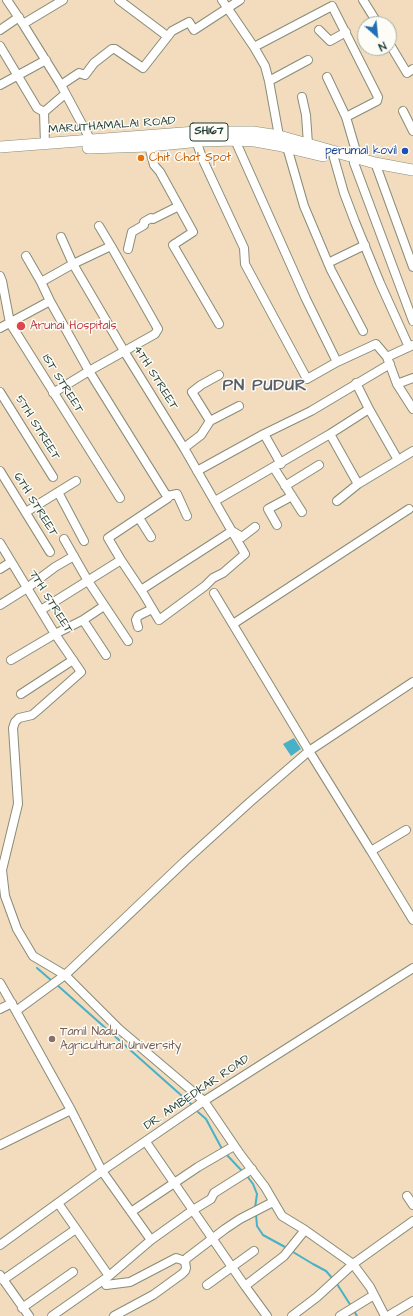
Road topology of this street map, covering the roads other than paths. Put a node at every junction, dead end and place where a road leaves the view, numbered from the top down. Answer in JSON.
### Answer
{"nodes":[{"id":1,"x":62,"y":0,"type":"edge"},
{"id":2,"x":118,"y":0,"type":"edge"},
{"id":3,"x":222,"y":0,"type":"edge"},
{"id":4,"x":240,"y":0,"type":"edge"},
{"id":5,"x":363,"y":0,"type":"edge"},
{"id":6,"x":8,"y":1,"type":"edge"},
{"id":7,"x":227,"y":8,"type":"junction"},
{"id":8,"x":373,"y":16,"type":"edge"},
{"id":9,"x":21,"y":20,"type":"junction"},
{"id":10,"x":0,"y":30,"type":"edge"},
{"id":11,"x":319,"y":30,"type":"dead end"},
{"id":12,"x":346,"y":32,"type":"junction"},
{"id":13,"x":167,"y":36,"type":"junction"},
{"id":14,"x":0,"y":46,"type":"edge"},
{"id":15,"x":254,"y":47,"type":"junction"},
{"id":16,"x":397,"y":56,"type":"edge"},
{"id":17,"x":46,"y":60,"type":"junction"},
{"id":18,"x":308,"y":60,"type":"dead end"},
{"id":19,"x":413,"y":69,"type":"edge"},
{"id":20,"x":18,"y":76,"type":"junction"},
{"id":21,"x":327,"y":77,"type":"dead end"},
{"id":22,"x":269,"y":81,"type":"junction"},
{"id":23,"x":0,"y":85,"type":"edge"},
{"id":24,"x":60,"y":85,"type":"junction"},
{"id":25,"x":66,"y":94,"type":"junction"},
{"id":26,"x":302,"y":97,"type":"dead end"},
{"id":27,"x":403,"y":111,"type":"dead end"},
{"id":28,"x":44,"y":112,"type":"junction"},
{"id":29,"x":346,"y":117,"type":"junction"},
{"id":30,"x":413,"y":131,"type":"edge"},
{"id":31,"x":235,"y":140,"type":"junction"},
{"id":32,"x":196,"y":142,"type":"junction"},
{"id":33,"x":281,"y":143,"type":"junction"},
{"id":34,"x":45,"y":144,"type":"junction"},
{"id":35,"x":91,"y":144,"type":"junction"},
{"id":36,"x":308,"y":144,"type":"junction"},
{"id":37,"x":149,"y":146,"type":"junction"},
{"id":38,"x":0,"y":147,"type":"edge"},
{"id":39,"x":0,"y":155,"type":"edge"},
{"id":40,"x":334,"y":158,"type":"junction"},
{"id":41,"x":356,"y":161,"type":"junction"},
{"id":42,"x":377,"y":168,"type":"junction"},
{"id":43,"x":413,"y":170,"type":"edge"},
{"id":44,"x":413,"y":177,"type":"edge"},
{"id":45,"x":179,"y":206,"type":"junction"},
{"id":46,"x":99,"y":226,"type":"dead end"},
{"id":47,"x":61,"y":237,"type":"dead end"},
{"id":48,"x":365,"y":245,"type":"junction"},
{"id":49,"x":111,"y":246,"type":"junction"},
{"id":50,"x":128,"y":248,"type":"dead end"},
{"id":51,"x":26,"y":256,"type":"dead end"},
{"id":52,"x":328,"y":263,"type":"junction"},
{"id":53,"x":73,"y":264,"type":"junction"},
{"id":54,"x":413,"y":267,"type":"edge"},
{"id":55,"x":0,"y":276,"type":"edge"},
{"id":56,"x":41,"y":282,"type":"junction"},
{"id":57,"x":50,"y":301,"type":"junction"},
{"id":58,"x":413,"y":321,"type":"edge"},
{"id":59,"x":10,"y":323,"type":"junction"},
{"id":60,"x":219,"y":324,"type":"dead end"},
{"id":61,"x":0,"y":328,"type":"edge"},
{"id":62,"x":364,"y":331,"type":"dead end"},
{"id":63,"x":411,"y":346,"type":"edge"},
{"id":64,"x":124,"y":352,"type":"junction"},
{"id":65,"x":388,"y":361,"type":"junction"},
{"id":66,"x":337,"y":362,"type":"junction"},
{"id":67,"x":89,"y":371,"type":"junction"},
{"id":68,"x":219,"y":375,"type":"dead end"},
{"id":69,"x":413,"y":378,"type":"edge"},
{"id":70,"x":356,"y":383,"type":"junction"},
{"id":71,"x":397,"y":384,"type":"junction"},
{"id":72,"x":0,"y":392,"type":"edge"},
{"id":73,"x":53,"y":393,"type":"junction"},
{"id":74,"x":239,"y":406,"type":"dead end"},
{"id":75,"x":369,"y":409,"type":"junction"},
{"id":76,"x":413,"y":409,"type":"edge"},
{"id":77,"x":210,"y":421,"type":"junction"},
{"id":78,"x":264,"y":434,"type":"junction"},
{"id":79,"x":330,"y":434,"type":"junction"},
{"id":80,"x":184,"y":448,"type":"junction"},
{"id":81,"x":413,"y":451,"type":"edge"},
{"id":82,"x":398,"y":460,"type":"junction"},
{"id":83,"x":319,"y":465,"type":"dead end"},
{"id":84,"x":277,"y":466,"type":"junction"},
{"id":85,"x":0,"y":471,"type":"edge"},
{"id":86,"x":197,"y":471,"type":"junction"},
{"id":87,"x":53,"y":477,"type":"dead end"},
{"id":88,"x":76,"y":481,"type":"dead end"},
{"id":89,"x":358,"y":484,"type":"junction"},
{"id":90,"x":286,"y":486,"type":"junction"},
{"id":91,"x":58,"y":492,"type":"junction"},
{"id":92,"x":167,"y":496,"type":"junction"},
{"id":93,"x":292,"y":496,"type":"junction"},
{"id":94,"x":120,"y":498,"type":"dead end"},
{"id":95,"x":215,"y":501,"type":"junction"},
{"id":96,"x":337,"y":501,"type":"dead end"},
{"id":97,"x":409,"y":509,"type":"dead end"},
{"id":98,"x":26,"y":512,"type":"junction"},
{"id":99,"x":302,"y":512,"type":"dead end"},
{"id":100,"x":187,"y":516,"type":"dead end"},
{"id":101,"x":139,"y":518,"type":"junction"},
{"id":102,"x":277,"y":525,"type":"dead end"},
{"id":103,"x":255,"y":527,"type":"dead end"},
{"id":104,"x":232,"y":531,"type":"junction"},
{"id":105,"x":152,"y":537,"type":"dead end"},
{"id":106,"x":64,"y":539,"type":"dead end"},
{"id":107,"x":84,"y":541,"type":"dead end"},
{"id":108,"x":0,"y":543,"type":"edge"},
{"id":109,"x":50,"y":552,"type":"dead end"},
{"id":110,"x":74,"y":556,"type":"junction"},
{"id":111,"x":121,"y":560,"type":"junction"},
{"id":112,"x":11,"y":562,"type":"junction"},
{"id":113,"x":0,"y":569,"type":"edge"},
{"id":114,"x":88,"y":581,"type":"junction"},
{"id":115,"x":28,"y":588,"type":"junction"},
{"id":116,"x":141,"y":590,"type":"junction"},
{"id":117,"x":214,"y":592,"type":"dead end"},
{"id":118,"x":0,"y":605,"type":"edge"},
{"id":119,"x":104,"y":606,"type":"junction"},
{"id":120,"x":152,"y":609,"type":"junction"},
{"id":121,"x":41,"y":610,"type":"junction"},
{"id":122,"x":83,"y":620,"type":"junction"},
{"id":123,"x":233,"y":624,"type":"junction"},
{"id":124,"x":138,"y":628,"type":"dead end"},
{"id":125,"x":55,"y":634,"type":"junction"},
{"id":126,"x":128,"y":641,"type":"dead end"},
{"id":127,"x":106,"y":655,"type":"dead end"},
{"id":128,"x":11,"y":660,"type":"dead end"},
{"id":129,"x":73,"y":660,"type":"junction"},
{"id":130,"x":413,"y":682,"type":"edge"},
{"id":131,"x":21,"y":694,"type":"dead end"},
{"id":132,"x":309,"y":751,"type":"junction"},
{"id":133,"x":406,"y":830,"type":"dead end"},
{"id":134,"x":370,"y":851,"type":"junction"},
{"id":135,"x":413,"y":920,"type":"edge"},
{"id":136,"x":413,"y":968,"type":"edge"},
{"id":137,"x":65,"y":975,"type":"junction"},
{"id":138,"x":0,"y":983,"type":"edge"},
{"id":139,"x":12,"y":1003,"type":"junction"},
{"id":140,"x":0,"y":1008,"type":"edge"},
{"id":141,"x":16,"y":1011,"type":"junction"},
{"id":142,"x":204,"y":1101,"type":"junction"},
{"id":143,"x":71,"y":1110,"type":"junction"},
{"id":144,"x":146,"y":1142,"type":"junction"},
{"id":145,"x":0,"y":1145,"type":"edge"},
{"id":146,"x":234,"y":1146,"type":"junction"},
{"id":147,"x":252,"y":1169,"type":"junction"},
{"id":148,"x":102,"y":1171,"type":"junction"},
{"id":149,"x":174,"y":1183,"type":"junction"},
{"id":150,"x":407,"y":1196,"type":"dead end"},
{"id":151,"x":273,"y":1202,"type":"junction"},
{"id":152,"x":58,"y":1203,"type":"junction"},
{"id":153,"x":413,"y":1205,"type":"edge"},
{"id":154,"x":193,"y":1210,"type":"junction"},
{"id":155,"x":131,"y":1212,"type":"junction"},
{"id":156,"x":413,"y":1221,"type":"edge"},
{"id":157,"x":76,"y":1229,"type":"junction"},
{"id":158,"x":305,"y":1230,"type":"junction"},
{"id":159,"x":213,"y":1239,"type":"junction"},
{"id":160,"x":151,"y":1240,"type":"junction"},
{"id":161,"x":0,"y":1245,"type":"edge"},
{"id":162,"x":254,"y":1251,"type":"dead end"},
{"id":163,"x":185,"y":1261,"type":"junction"},
{"id":164,"x":354,"y":1264,"type":"junction"},
{"id":165,"x":232,"y":1268,"type":"junction"},
{"id":166,"x":73,"y":1272,"type":"dead end"},
{"id":167,"x":2,"y":1277,"type":"edge"},
{"id":168,"x":107,"y":1278,"type":"junction"},
{"id":169,"x":207,"y":1285,"type":"dead end"},
{"id":170,"x":245,"y":1286,"type":"junction"},
{"id":171,"x":374,"y":1295,"type":"junction"},
{"id":172,"x":413,"y":1301,"type":"edge"},
{"id":173,"x":25,"y":1313,"type":"edge"},
{"id":174,"x":52,"y":1316,"type":"edge"},
{"id":175,"x":114,"y":1316,"type":"edge"},
{"id":176,"x":267,"y":1316,"type":"edge"},
{"id":177,"x":292,"y":1316,"type":"edge"},
{"id":178,"x":340,"y":1316,"type":"edge"},
{"id":179,"x":386,"y":1316,"type":"edge"}],
"edges":[{"from":1,"to":9,"type":"street"},
{"from":2,"to":13,"type":"street"},
{"from":3,"to":7,"type":"street"},
{"from":4,"to":7,"type":"street"},
{"from":5,"to":8,"type":"street"},
{"from":6,"to":9,"type":"street"},
{"from":7,"to":13,"type":"street"},
{"from":7,"to":15,"type":"street"},
{"from":9,"to":10,"type":"street"},
{"from":9,"to":17,"type":"street"},
{"from":11,"to":12,"type":"street"},
{"from":12,"to":15,"type":"street"},
{"from":12,"to":29,"type":"street"},
{"from":13,"to":24,"type":"street"},
{"from":14,"to":20,"type":"street"},
{"from":15,"to":22,"type":"street"},
{"from":16,"to":19,"type":"street"},
{"from":17,"to":20,"type":"street"},
{"from":17,"to":24,"type":"street"},
{"from":18,"to":22,"type":"street"},
{"from":20,"to":23,"type":"street"},
{"from":20,"to":28,"type":"street"},
{"from":21,"to":29,"type":"street"},
{"from":22,"to":33,"type":"street"},
{"from":24,"to":25,"type":"street"},
{"from":25,"to":28,"type":"street"},
{"from":25,"to":35,"type":"street"},
{"from":26,"to":36,"type":"street"},
{"from":27,"to":30,"type":"street"},
{"from":28,"to":34,"type":"street"},
{"from":29,"to":41,"type":"street"},
{"from":31,"to":32,"type":"main road","name":"MARUTHAMALAI ROAD","number":"SH167"},
{"from":31,"to":33,"type":"main road","name":"MARUTHAMALAI ROAD","number":"SH167"},
{"from":31,"to":66,"type":"street"},
{"from":32,"to":37,"type":"main road","name":"MARUTHAMALAI ROAD","number":"SH167"},
{"from":32,"to":66,"type":"street"},
{"from":33,"to":35,"type":"main road","name":"MARUTHAMALAI ROAD","number":"SH167"},
{"from":33,"to":36,"type":"main road","name":"MARUTHAMALAI ROAD","number":"SH167"},
{"from":33,"to":40,"type":"main road","name":"MARUTHAMALAI ROAD","number":"SH167"},
{"from":33,"to":52,"type":"street"},
{"from":34,"to":35,"type":"main road","name":"MARUTHAMALAI ROAD","number":"SH167"},
{"from":34,"to":38,"type":"main road","name":"MARUTHAMALAI ROAD","number":"SH167"},
{"from":35,"to":37,"type":"main road","name":"MARUTHAMALAI ROAD","number":"SH167"},
{"from":35,"to":39,"type":"main road","name":"MARUTHAMALAI ROAD","number":"SH167"},
{"from":36,"to":41,"type":"main road","name":"MARUTHAMALAI ROAD","number":"SH167"},
{"from":37,"to":45,"type":"street"},
{"from":40,"to":41,"type":"main road","name":"MARUTHAMALAI ROAD","number":"SH167"},
{"from":40,"to":48,"type":"street"},
{"from":41,"to":42,"type":"main road","name":"MARUTHAMALAI ROAD","number":"SH167"},
{"from":41,"to":43,"type":"main road","name":"MARUTHAMALAI ROAD","number":"SH167"},
{"from":41,"to":58,"type":"street"},
{"from":42,"to":44,"type":"main road","name":"MARUTHAMALAI ROAD","number":"SH167"},
{"from":42,"to":54,"type":"street"},
{"from":45,"to":50,"type":"street"},
{"from":45,"to":60,"type":"street"},
{"from":46,"to":49,"type":"street"},
{"from":47,"to":53,"type":"street","name":"4TH STREET"},
{"from":48,"to":52,"type":"street"},
{"from":48,"to":63,"type":"street"},
{"from":49,"to":53,"type":"street"},
{"from":49,"to":64,"type":"street"},
{"from":51,"to":56,"type":"street"},
{"from":52,"to":62,"type":"street"},
{"from":53,"to":56,"type":"street"},
{"from":53,"to":64,"type":"street","name":"4TH STREET"},
{"from":55,"to":59,"type":"street","name":"1ST STREET"},
{"from":56,"to":57,"type":"street"},
{"from":57,"to":59,"type":"street"},
{"from":57,"to":67,"type":"street"},
{"from":59,"to":61,"type":"street"},
{"from":59,"to":73,"type":"street","name":"1ST STREET"},
{"from":63,"to":65,"type":"street"},
{"from":64,"to":67,"type":"street"},
{"from":64,"to":80,"type":"street","name":"4TH STREET"},
{"from":65,"to":66,"type":"street"},
{"from":65,"to":70,"type":"street"},
{"from":65,"to":71,"type":"street"},
{"from":67,"to":73,"type":"street"},
{"from":67,"to":92,"type":"street"},
{"from":68,"to":77,"type":"street"},
{"from":69,"to":71,"type":"street"},
{"from":70,"to":75,"type":"street"},
{"from":70,"to":78,"type":"street"},
{"from":71,"to":76,"type":"street"},
{"from":72,"to":87,"type":"street","name":"5TH STREET"},
{"from":73,"to":94,"type":"street","name":"1ST STREET"},
{"from":74,"to":77,"type":"street"},
{"from":75,"to":79,"type":"street"},
{"from":75,"to":82,"type":"street"},
{"from":77,"to":80,"type":"street"},
{"from":78,"to":84,"type":"street"},
{"from":78,"to":86,"type":"street"},
{"from":79,"to":84,"type":"street"},
{"from":79,"to":89,"type":"street"},
{"from":80,"to":86,"type":"street","name":"4TH STREET"},
{"from":81,"to":82,"type":"street"},
{"from":82,"to":89,"type":"street"},
{"from":83,"to":90,"type":"street"},
{"from":84,"to":90,"type":"street"},
{"from":84,"to":95,"type":"street"},
{"from":85,"to":98,"type":"street","name":"6TH STREET"},
{"from":86,"to":95,"type":"street","name":"4TH STREET"},
{"from":88,"to":91,"type":"street"},
{"from":89,"to":96,"type":"street"},
{"from":90,"to":93,"type":"street"},
{"from":91,"to":98,"type":"street"},
{"from":91,"to":107,"type":"street"},
{"from":92,"to":100,"type":"street"},
{"from":92,"to":101,"type":"street"},
{"from":93,"to":99,"type":"street"},
{"from":93,"to":102,"type":"street"},
{"from":95,"to":104,"type":"street","name":"4TH STREET"},
{"from":97,"to":123,"type":"street"},
{"from":98,"to":109,"type":"street","name":"6TH STREET"},
{"from":101,"to":105,"type":"street"},
{"from":101,"to":111,"type":"street"},
{"from":103,"to":104,"type":"street"},
{"from":104,"to":116,"type":"street"},
{"from":104,"to":120,"type":"street","name":"4TH STREET"},
{"from":106,"to":110,"type":"street"},
{"from":108,"to":112,"type":"street","name":"7TH STREET"},
{"from":110,"to":114,"type":"street"},
{"from":110,"to":115,"type":"street"},
{"from":111,"to":114,"type":"street"},
{"from":111,"to":116,"type":"street"},
{"from":112,"to":113,"type":"street"},
{"from":112,"to":115,"type":"street","name":"7TH STREET"},
{"from":114,"to":119,"type":"street"},
{"from":114,"to":121,"type":"street"},
{"from":115,"to":118,"type":"street"},
{"from":115,"to":121,"type":"street","name":"7TH STREET"},
{"from":116,"to":120,"type":"street"},
{"from":117,"to":123,"type":"street"},
{"from":119,"to":122,"type":"street"},
{"from":119,"to":126,"type":"street"},
{"from":120,"to":124,"type":"street"},
{"from":121,"to":125,"type":"street","name":"7TH STREET"},
{"from":122,"to":125,"type":"street"},
{"from":122,"to":127,"type":"street"},
{"from":123,"to":132,"type":"street"},
{"from":125,"to":128,"type":"street"},
{"from":125,"to":129,"type":"street","name":"7TH STREET"},
{"from":129,"to":131,"type":"street"},
{"from":129,"to":137,"type":"street","name":"7TH STREET"},
{"from":130,"to":132,"type":"street"},
{"from":132,"to":134,"type":"street"},
{"from":132,"to":137,"type":"street"},
{"from":133,"to":134,"type":"street"},
{"from":134,"to":135,"type":"street"},
{"from":136,"to":142,"type":"street","name":"DR. AMBEDKAR ROAD"},
{"from":137,"to":141,"type":"street"},
{"from":137,"to":142,"type":"street"},
{"from":138,"to":139,"type":"street"},
{"from":139,"to":140,"type":"street"},
{"from":139,"to":141,"type":"street"},
{"from":141,"to":143,"type":"street"},
{"from":142,"to":144,"type":"street","name":"DR. AMBEDKAR ROAD"},
{"from":142,"to":146,"type":"street"},
{"from":143,"to":145,"type":"street"},
{"from":143,"to":148,"type":"street"},
{"from":144,"to":148,"type":"street","name":"DR. AMBEDKAR ROAD"},
{"from":144,"to":149,"type":"street"},
{"from":146,"to":147,"type":"street"},
{"from":146,"to":149,"type":"street"},
{"from":147,"to":151,"type":"street"},
{"from":147,"to":154,"type":"street"},
{"from":148,"to":152,"type":"street","name":"DR. AMBEDKAR ROAD"},
{"from":148,"to":155,"type":"street"},
{"from":149,"to":154,"type":"street"},
{"from":149,"to":155,"type":"street"},
{"from":150,"to":153,"type":"street"},
{"from":151,"to":158,"type":"street"},
{"from":151,"to":159,"type":"street"},
{"from":152,"to":157,"type":"street"},
{"from":152,"to":161,"type":"street","name":"DR. AMBEDKAR ROAD"},
{"from":154,"to":159,"type":"street"},
{"from":154,"to":160,"type":"street"},
{"from":155,"to":160,"type":"street"},
{"from":156,"to":164,"type":"street"},
{"from":157,"to":167,"type":"street"},
{"from":157,"to":168,"type":"street"},
{"from":158,"to":164,"type":"street"},
{"from":158,"to":170,"type":"street"},
{"from":159,"to":163,"type":"street"},
{"from":159,"to":165,"type":"street"},
{"from":160,"to":168,"type":"street"},
{"from":162,"to":165,"type":"street"},
{"from":163,"to":168,"type":"street"},
{"from":163,"to":175,"type":"street"},
{"from":164,"to":171,"type":"street"},
{"from":164,"to":177,"type":"street"},
{"from":165,"to":169,"type":"street"},
{"from":165,"to":170,"type":"street"},
{"from":166,"to":173,"type":"street"},
{"from":167,"to":173,"type":"street"},
{"from":168,"to":174,"type":"street"},
{"from":170,"to":176,"type":"street"},
{"from":171,"to":178,"type":"street"},
{"from":171,"to":179,"type":"street"},
{"from":172,"to":179,"type":"street"}]}
